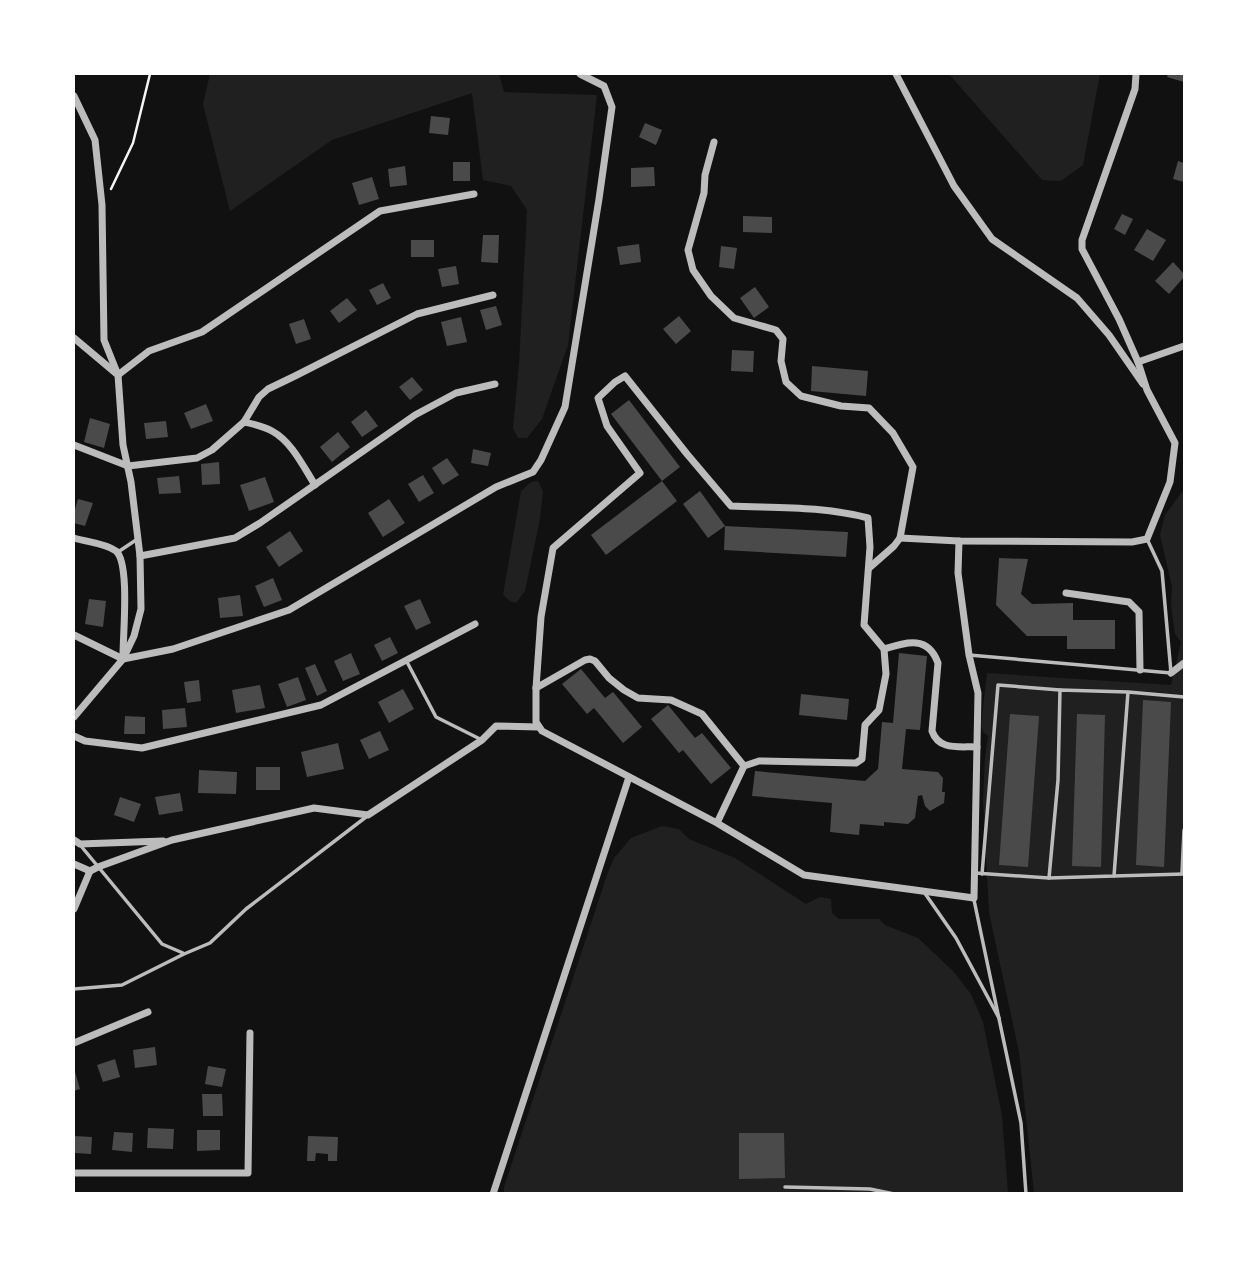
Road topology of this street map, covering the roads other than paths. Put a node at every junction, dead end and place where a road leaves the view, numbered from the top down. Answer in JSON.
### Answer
{"nodes":[{"id":1,"x":580,"y":74,"type":"edge"},
{"id":2,"x":896,"y":74,"type":"edge"},
{"id":3,"x":1136,"y":74,"type":"edge"},
{"id":4,"x":74,"y":96,"type":"edge"},
{"id":5,"x":714,"y":142,"type":"dead end"},
{"id":6,"x":474,"y":194,"type":"dead end"},
{"id":7,"x":493,"y":295,"type":"dead end"},
{"id":8,"x":74,"y":338,"type":"edge"},
{"id":9,"x":1185,"y":346,"type":"edge"},
{"id":10,"x":1138,"y":362,"type":"junction"},
{"id":11,"x":118,"y":375,"type":"junction"},
{"id":12,"x":495,"y":384,"type":"dead end"},
{"id":13,"x":1147,"y":390,"type":"junction"},
{"id":14,"x":244,"y":422,"type":"junction"},
{"id":15,"x":74,"y":446,"type":"edge"},
{"id":16,"x":128,"y":466,"type":"junction"},
{"id":17,"x":314,"y":485,"type":"junction"},
{"id":18,"x":74,"y":538,"type":"edge"},
{"id":19,"x":900,"y":538,"type":"junction"},
{"id":20,"x":1147,"y":539,"type":"junction"},
{"id":21,"x":137,"y":540,"type":"junction"},
{"id":22,"x":959,"y":541,"type":"junction"},
{"id":23,"x":117,"y":552,"type":"junction"},
{"id":24,"x":140,"y":556,"type":"junction"},
{"id":25,"x":868,"y":569,"type":"junction"},
{"id":26,"x":1066,"y":593,"type":"dead end"},
{"id":27,"x":475,"y":624,"type":"dead end"},
{"id":28,"x":74,"y":635,"type":"edge"},
{"id":29,"x":884,"y":649,"type":"junction"},
{"id":30,"x":970,"y":655,"type":"junction"},
{"id":31,"x":123,"y":659,"type":"junction"},
{"id":32,"x":406,"y":660,"type":"junction"},
{"id":33,"x":1185,"y":663,"type":"edge"},
{"id":34,"x":1140,"y":670,"type":"junction"},
{"id":35,"x":1171,"y":673,"type":"junction"},
{"id":36,"x":536,"y":688,"type":"junction"},
{"id":37,"x":1060,"y":690,"type":"junction"},
{"id":38,"x":1128,"y":692,"type":"junction"},
{"id":39,"x":1185,"y":697,"type":"edge"},
{"id":40,"x":74,"y":717,"type":"edge"},
{"id":41,"x":538,"y":727,"type":"junction"},
{"id":42,"x":74,"y":736,"type":"edge"},
{"id":43,"x":482,"y":740,"type":"junction"},
{"id":44,"x":976,"y":747,"type":"junction"},
{"id":45,"x":744,"y":766,"type":"junction"},
{"id":46,"x":629,"y":778,"type":"junction"},
{"id":47,"x":368,"y":815,"type":"junction"},
{"id":48,"x":718,"y":823,"type":"junction"},
{"id":49,"x":1185,"y":830,"type":"edge"},
{"id":50,"x":172,"y":841,"type":"junction"},
{"id":51,"x":77,"y":842,"type":"edge"},
{"id":52,"x":74,"y":864,"type":"edge"},
{"id":53,"x":98,"y":867,"type":"junction"},
{"id":54,"x":90,"y":871,"type":"junction"},
{"id":55,"x":978,"y":874,"type":"junction"},
{"id":56,"x":1183,"y":874,"type":"edge"},
{"id":57,"x":1114,"y":876,"type":"junction"},
{"id":58,"x":1049,"y":878,"type":"junction"},
{"id":59,"x":923,"y":891,"type":"junction"},
{"id":60,"x":974,"y":898,"type":"junction"},
{"id":61,"x":74,"y":909,"type":"edge"},
{"id":62,"x":184,"y":954,"type":"junction"},
{"id":63,"x":74,"y":989,"type":"edge"},
{"id":64,"x":148,"y":1012,"type":"dead end"},
{"id":65,"x":1001,"y":1023,"type":"junction"},
{"id":66,"x":250,"y":1033,"type":"dead end"},
{"id":67,"x":74,"y":1043,"type":"edge"},
{"id":68,"x":74,"y":1173,"type":"edge"},
{"id":69,"x":785,"y":1187,"type":"dead end"},
{"id":70,"x":493,"y":1194,"type":"edge"},
{"id":71,"x":894,"y":1194,"type":"edge"},
{"id":72,"x":1026,"y":1194,"type":"edge"}],
"edges":[{"from":1,"to":31,"type":"street"},
{"from":2,"to":13,"type":"street"},
{"from":3,"to":10,"type":"street"},
{"from":4,"to":11,"type":"street"},
{"from":5,"to":19,"type":"street"},
{"from":6,"to":11,"type":"street"},
{"from":7,"to":14,"type":"street"},
{"from":8,"to":11,"type":"street"},
{"from":9,"to":10,"type":"street"},
{"from":10,"to":13,"type":"street"},
{"from":11,"to":16,"type":"street"},
{"from":12,"to":17,"type":"street"},
{"from":13,"to":20,"type":"street"},
{"from":14,"to":16,"type":"street"},
{"from":14,"to":17,"type":"street"},
{"from":15,"to":16,"type":"street"},
{"from":16,"to":21,"type":"street"},
{"from":17,"to":24,"type":"street"},
{"from":18,"to":23,"type":"street"},
{"from":19,"to":22,"type":"street"},
{"from":19,"to":25,"type":"street"},
{"from":20,"to":22,"type":"street"},
{"from":20,"to":35,"type":"lane"},
{"from":21,"to":23,"type":"lane"},
{"from":21,"to":24,"type":"street"},
{"from":22,"to":30,"type":"street"},
{"from":23,"to":31,"type":"street"},
{"from":24,"to":31,"type":"street"},
{"from":25,"to":29,"type":"street"},
{"from":25,"to":36,"type":"street"},
{"from":26,"to":34,"type":"street"},
{"from":27,"to":32,"type":"street"},
{"from":28,"to":31,"type":"street"},
{"from":29,"to":44,"type":"street"},
{"from":29,"to":45,"type":"street"},
{"from":30,"to":34,"type":"lane"},
{"from":30,"to":44,"type":"street"},
{"from":31,"to":40,"type":"street"},
{"from":32,"to":42,"type":"street"},
{"from":32,"to":43,"type":"lane"},
{"from":33,"to":35,"type":"street"},
{"from":34,"to":35,"type":"lane"},
{"from":36,"to":41,"type":"street"},
{"from":36,"to":45,"type":"street"},
{"from":37,"to":38,"type":"lane"},
{"from":37,"to":55,"type":"lane"},
{"from":37,"to":58,"type":"lane"},
{"from":38,"to":39,"type":"lane"},
{"from":38,"to":57,"type":"lane"},
{"from":41,"to":43,"type":"street"},
{"from":41,"to":46,"type":"street"},
{"from":43,"to":47,"type":"street"},
{"from":44,"to":55,"type":"street"},
{"from":45,"to":48,"type":"street"},
{"from":46,"to":48,"type":"street"},
{"from":46,"to":70,"type":"street"},
{"from":47,"to":50,"type":"street"},
{"from":47,"to":62,"type":"lane"},
{"from":48,"to":59,"type":"street"},
{"from":49,"to":56,"type":"lane"},
{"from":50,"to":51,"type":"street"},
{"from":50,"to":53,"type":"street"},
{"from":51,"to":53,"type":"lane"},
{"from":52,"to":54,"type":"street"},
{"from":53,"to":54,"type":"street"},
{"from":53,"to":62,"type":"lane"},
{"from":54,"to":61,"type":"street"},
{"from":55,"to":58,"type":"lane"},
{"from":55,"to":60,"type":"street"},
{"from":56,"to":57,"type":"lane"},
{"from":57,"to":58,"type":"lane"},
{"from":59,"to":60,"type":"street"},
{"from":59,"to":65,"type":"lane"},
{"from":60,"to":65,"type":"lane"},
{"from":62,"to":63,"type":"lane"},
{"from":64,"to":67,"type":"street"},
{"from":65,"to":72,"type":"lane"},
{"from":66,"to":68,"type":"street"},
{"from":69,"to":71,"type":"lane"}]}
